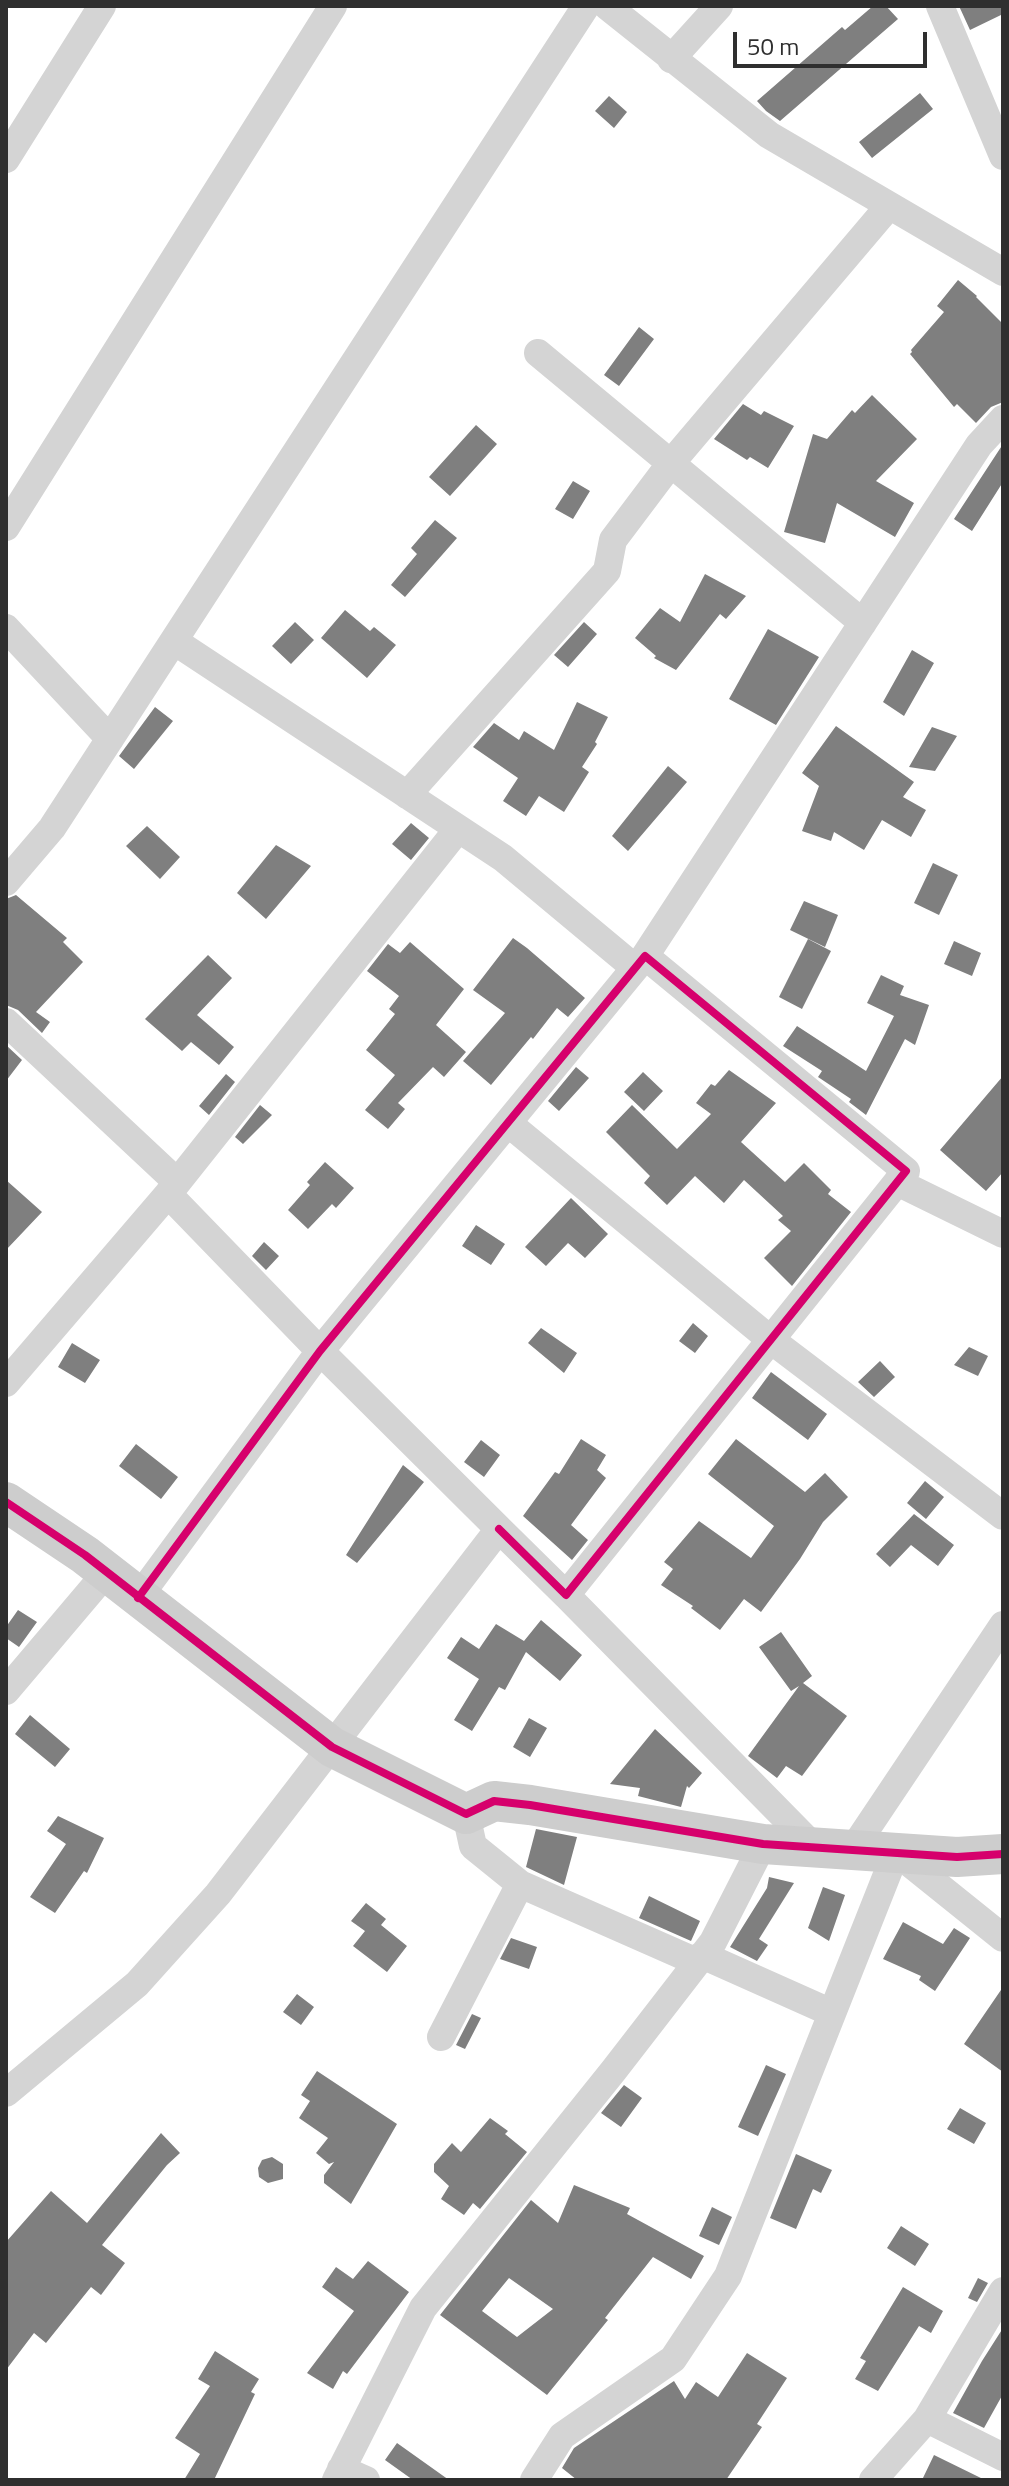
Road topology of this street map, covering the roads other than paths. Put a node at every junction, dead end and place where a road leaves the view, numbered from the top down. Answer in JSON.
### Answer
{"nodes":[{"id":1,"x":102,"y":6,"type":"edge"},
{"id":2,"x":333,"y":6,"type":"edge"},
{"id":3,"x":586,"y":6,"type":"edge"},
{"id":4,"x":607,"y":6,"type":"edge"},
{"id":5,"x":719,"y":6,"type":"edge"},
{"id":6,"x":940,"y":6,"type":"edge"},
{"id":7,"x":671,"y":59,"type":"junction"},
{"id":8,"x":1003,"y":156,"type":"edge"},
{"id":9,"x":6,"y":159,"type":"edge"},
{"id":10,"x":889,"y":206,"type":"junction"},
{"id":11,"x":1003,"y":272,"type":"edge"},
{"id":12,"x":538,"y":353,"type":"dead end"},
{"id":13,"x":1003,"y":419,"type":"edge"},
{"id":14,"x":671,"y":463,"type":"junction"},
{"id":15,"x":6,"y":527,"type":"edge"},
{"id":16,"x":863,"y":623,"type":"junction"},
{"id":17,"x":6,"y":628,"type":"edge"},
{"id":18,"x":174,"y":641,"type":"junction"},
{"id":19,"x":110,"y":739,"type":"junction"},
{"id":20,"x":407,"y":795,"type":"junction"},
{"id":21,"x":458,"y":829,"type":"junction"},
{"id":22,"x":6,"y":882,"type":"edge"},
{"id":23,"x":640,"y":962,"type":"junction"},
{"id":24,"x":6,"y":1022,"type":"edge"},
{"id":25,"x":508,"y":1123,"type":"junction"},
{"id":26,"x":897,"y":1182,"type":"junction"},
{"id":27,"x":172,"y":1188,"type":"junction"},
{"id":28,"x":1003,"y":1234,"type":"edge"},
{"id":29,"x":771,"y":1340,"type":"junction"},
{"id":30,"x":320,"y":1351,"type":"junction"},
{"id":31,"x":6,"y":1383,"type":"edge"},
{"id":32,"x":6,"y":1502,"type":"edge"},
{"id":33,"x":1003,"y":1516,"type":"edge"},
{"id":34,"x":499,"y":1529,"type":"junction"},
{"id":35,"x":106,"y":1573,"type":"junction"},
{"id":36,"x":566,"y":1595,"type":"junction"},
{"id":37,"x":138,"y":1598,"type":"junction"},
{"id":38,"x":1003,"y":1625,"type":"edge"},
{"id":39,"x":6,"y":1691,"type":"edge"},
{"id":40,"x":332,"y":1747,"type":"junction"},
{"id":41,"x":466,"y":1814,"type":"junction"},
{"id":42,"x":763,"y":1844,"type":"junction"},
{"id":43,"x":814,"y":1847,"type":"junction"},
{"id":44,"x":853,"y":1849,"type":"junction"},
{"id":45,"x":896,"y":1852,"type":"junction"},
{"id":46,"x":1003,"y":1854,"type":"edge"},
{"id":47,"x":520,"y":1884,"type":"junction"},
{"id":48,"x":1003,"y":1938,"type":"edge"},
{"id":49,"x":700,"y":1959,"type":"junction"},
{"id":50,"x":832,"y":2013,"type":"junction"},
{"id":51,"x":441,"y":2037,"type":"dead end"},
{"id":52,"x":6,"y":2093,"type":"edge"},
{"id":53,"x":1003,"y":2291,"type":"edge"},
{"id":54,"x":927,"y":2419,"type":"junction"},
{"id":55,"x":1003,"y":2457,"type":"edge"},
{"id":56,"x":348,"y":2476,"type":"edge"},
{"id":57,"x":534,"y":2480,"type":"edge"},
{"id":58,"x":873,"y":2480,"type":"edge"}],
"edges":[{"from":1,"to":9,"type":"street"},
{"from":2,"to":15,"type":"street"},
{"from":3,"to":18,"type":"street"},
{"from":4,"to":7,"type":"street"},
{"from":5,"to":7,"type":"street"},
{"from":6,"to":8,"type":"street"},
{"from":7,"to":10,"type":"street"},
{"from":10,"to":11,"type":"street"},
{"from":10,"to":14,"type":"street"},
{"from":12,"to":14,"type":"street"},
{"from":13,"to":16,"type":"street"},
{"from":14,"to":16,"type":"street"},
{"from":14,"to":20,"type":"street"},
{"from":16,"to":23,"type":"street"},
{"from":17,"to":19,"type":"street"},
{"from":18,"to":19,"type":"street"},
{"from":18,"to":20,"type":"street"},
{"from":19,"to":22,"type":"street"},
{"from":20,"to":21,"type":"street"},
{"from":21,"to":23,"type":"street"},
{"from":21,"to":27,"type":"street"},
{"from":23,"to":25,"type":"street"},
{"from":23,"to":26,"type":"street"},
{"from":24,"to":27,"type":"street"},
{"from":25,"to":29,"type":"street"},
{"from":25,"to":30,"type":"street"},
{"from":26,"to":28,"type":"street"},
{"from":26,"to":29,"type":"street"},
{"from":27,"to":30,"type":"street"},
{"from":27,"to":31,"type":"street"},
{"from":29,"to":33,"type":"street"},
{"from":29,"to":36,"type":"street"},
{"from":30,"to":34,"type":"street"},
{"from":30,"to":37,"type":"street"},
{"from":32,"to":35,"type":"street"},
{"from":34,"to":36,"type":"street"},
{"from":34,"to":40,"type":"street"},
{"from":35,"to":37,"type":"street"},
{"from":35,"to":39,"type":"street"},
{"from":36,"to":43,"type":"street"},
{"from":37,"to":40,"type":"street"},
{"from":38,"to":44,"type":"street"},
{"from":40,"to":41,"type":"street"},
{"from":40,"to":52,"type":"street"},
{"from":41,"to":42,"type":"street"},
{"from":41,"to":47,"type":"street"},
{"from":42,"to":43,"type":"street"},
{"from":42,"to":49,"type":"street"},
{"from":43,"to":44,"type":"street"},
{"from":44,"to":45,"type":"street"},
{"from":45,"to":46,"type":"street"},
{"from":45,"to":48,"type":"street"},
{"from":45,"to":50,"type":"street"},
{"from":47,"to":49,"type":"street"},
{"from":47,"to":51,"type":"street"},
{"from":49,"to":50,"type":"street"},
{"from":49,"to":56,"type":"street"},
{"from":50,"to":57,"type":"street"},
{"from":53,"to":54,"type":"street"},
{"from":54,"to":55,"type":"street"},
{"from":54,"to":58,"type":"street"}]}
